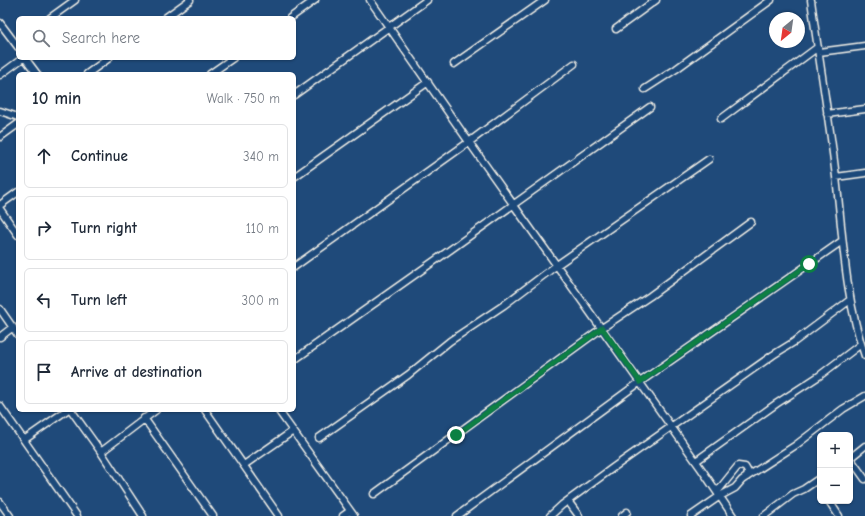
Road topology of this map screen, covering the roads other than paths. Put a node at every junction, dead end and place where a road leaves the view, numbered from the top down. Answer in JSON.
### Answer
{"nodes":[{"id":1,"x":75,"y":0,"type":"edge"},
{"id":2,"x":190,"y":0,"type":"edge"},
{"id":3,"x":315,"y":0,"type":"edge"},
{"id":4,"x":370,"y":0,"type":"edge"},
{"id":5,"x":428,"y":0,"type":"edge"},
{"id":6,"x":545,"y":0,"type":"edge"},
{"id":7,"x":656,"y":0,"type":"edge"},
{"id":8,"x":771,"y":0,"type":"edge"},
{"id":9,"x":811,"y":0,"type":"edge"},
{"id":10,"x":53,"y":16,"type":"edge"},
{"id":11,"x":168,"y":16,"type":"edge"},
{"id":12,"x":293,"y":16,"type":"edge"},
{"id":13,"x":0,"y":23,"type":"edge"},
{"id":14,"x":389,"y":27,"type":"junction"},
{"id":15,"x":616,"y":29,"type":"dead end"},
{"id":16,"x":16,"y":43,"type":"edge"},
{"id":17,"x":865,"y":46,"type":"edge"},
{"id":18,"x":818,"y":50,"type":"junction"},
{"id":19,"x":21,"y":60,"type":"edge"},
{"id":20,"x":26,"y":60,"type":"edge"},
{"id":21,"x":107,"y":60,"type":"edge"},
{"id":22,"x":230,"y":60,"type":"edge"},
{"id":23,"x":454,"y":64,"type":"dead end"},
{"id":24,"x":574,"y":64,"type":"dead end"},
{"id":25,"x":35,"y":72,"type":"edge"},
{"id":26,"x":90,"y":72,"type":"edge"},
{"id":27,"x":213,"y":72,"type":"edge"},
{"id":28,"x":0,"y":74,"type":"edge"},
{"id":29,"x":428,"y":82,"type":"junction"},
{"id":30,"x":645,"y":89,"type":"dead end"},
{"id":31,"x":296,"y":94,"type":"edge"},
{"id":32,"x":650,"y":106,"type":"dead end"},
{"id":33,"x":865,"y":109,"type":"edge"},
{"id":34,"x":0,"y":111,"type":"edge"},
{"id":35,"x":827,"y":114,"type":"junction"},
{"id":36,"x":16,"y":116,"type":"edge"},
{"id":37,"x":720,"y":119,"type":"dead end"},
{"id":38,"x":16,"y":125,"type":"edge"},
{"id":39,"x":0,"y":137,"type":"edge"},
{"id":40,"x":469,"y":142,"type":"junction"},
{"id":41,"x":710,"y":158,"type":"dead end"},
{"id":42,"x":865,"y":173,"type":"edge"},
{"id":43,"x":296,"y":176,"type":"edge"},
{"id":44,"x":836,"y":177,"type":"junction"},
{"id":45,"x":16,"y":193,"type":"edge"},
{"id":46,"x":513,"y":204,"type":"junction"},
{"id":47,"x":0,"y":205,"type":"edge"},
{"id":48,"x":0,"y":209,"type":"edge"},
{"id":49,"x":751,"y":222,"type":"dead end"},
{"id":50,"x":16,"y":232,"type":"edge"},
{"id":51,"x":842,"y":241,"type":"junction"},
{"id":52,"x":296,"y":266,"type":"edge"},
{"id":53,"x":557,"y":266,"type":"junction"},
{"id":54,"x":850,"y":300,"type":"junction"},
{"id":55,"x":0,"y":309,"type":"edge"},
{"id":56,"x":13,"y":327,"type":"junction"},
{"id":57,"x":602,"y":328,"type":"junction"},
{"id":58,"x":16,"y":332,"type":"edge"},
{"id":59,"x":0,"y":338,"type":"edge"},
{"id":60,"x":861,"y":344,"type":"junction"},
{"id":61,"x":865,"y":356,"type":"edge"},
{"id":62,"x":296,"y":359,"type":"edge"},
{"id":63,"x":640,"y":382,"type":"junction"},
{"id":64,"x":865,"y":396,"type":"edge"},
{"id":65,"x":0,"y":406,"type":"edge"},
{"id":66,"x":64,"y":412,"type":"edge"},
{"id":67,"x":72,"y":412,"type":"edge"},
{"id":68,"x":153,"y":412,"type":"edge"},
{"id":69,"x":206,"y":412,"type":"edge"},
{"id":70,"x":279,"y":412,"type":"edge"},
{"id":71,"x":144,"y":418,"type":"junction"},
{"id":72,"x":671,"y":426,"type":"junction"},
{"id":73,"x":293,"y":431,"type":"junction"},
{"id":74,"x":319,"y":438,"type":"dead end"},
{"id":75,"x":24,"y":440,"type":"junction"},
{"id":76,"x":865,"y":446,"type":"edge"},
{"id":77,"x":101,"y":452,"type":"junction"},
{"id":78,"x":853,"y":456,"type":"edge"},
{"id":79,"x":696,"y":461,"type":"junction"},
{"id":80,"x":853,"y":462,"type":"edge"},
{"id":81,"x":244,"y":465,"type":"junction"},
{"id":82,"x":747,"y":477,"type":"junction"},
{"id":83,"x":865,"y":479,"type":"edge"},
{"id":84,"x":817,"y":480,"type":"edge"},
{"id":85,"x":374,"y":494,"type":"dead end"},
{"id":86,"x":719,"y":494,"type":"junction"},
{"id":87,"x":568,"y":500,"type":"junction"},
{"id":88,"x":0,"y":502,"type":"edge"},
{"id":89,"x":831,"y":504,"type":"edge"},
{"id":90,"x":352,"y":513,"type":"edge"},
{"id":91,"x":10,"y":516,"type":"edge"},
{"id":92,"x":77,"y":516,"type":"edge"},
{"id":93,"x":143,"y":516,"type":"edge"},
{"id":94,"x":213,"y":516,"type":"edge"},
{"id":95,"x":279,"y":516,"type":"edge"},
{"id":96,"x":343,"y":516,"type":"edge"},
{"id":97,"x":457,"y":516,"type":"edge"},
{"id":98,"x":550,"y":516,"type":"edge"},
{"id":99,"x":579,"y":516,"type":"edge"},
{"id":100,"x":691,"y":516,"type":"edge"},
{"id":101,"x":733,"y":516,"type":"edge"},
{"id":102,"x":764,"y":516,"type":"edge"},
{"id":103,"x":839,"y":516,"type":"edge"}],
"edges":[{"from":1,"to":10,"type":"street"},
{"from":2,"to":11,"type":"street"},
{"from":3,"to":12,"type":"street"},
{"from":4,"to":14,"type":"street"},
{"from":5,"to":14,"type":"street"},
{"from":6,"to":23,"type":"street"},
{"from":7,"to":15,"type":"street"},
{"from":8,"to":30,"type":"street"},
{"from":9,"to":18,"type":"street"},
{"from":13,"to":16,"type":"street"},
{"from":14,"to":29,"type":"street"},
{"from":14,"to":31,"type":"street"},
{"from":17,"to":18,"type":"street"},
{"from":18,"to":35,"type":"street"},
{"from":18,"to":37,"type":"street"},
{"from":19,"to":28,"type":"street"},
{"from":20,"to":25,"type":"street"},
{"from":21,"to":26,"type":"street"},
{"from":22,"to":27,"type":"street"},
{"from":24,"to":40,"type":"street"},
{"from":29,"to":40,"type":"street"},
{"from":29,"to":43,"type":"street"},
{"from":32,"to":46,"type":"street"},
{"from":33,"to":35,"type":"street"},
{"from":34,"to":36,"type":"street"},
{"from":35,"to":44,"type":"street"},
{"from":38,"to":39,"type":"street"},
{"from":40,"to":46,"type":"street"},
{"from":40,"to":52,"type":"street"},
{"from":41,"to":53,"type":"street"},
{"from":42,"to":44,"type":"street"},
{"from":44,"to":51,"type":"street"},
{"from":45,"to":47,"type":"street"},
{"from":46,"to":53,"type":"street"},
{"from":46,"to":62,"type":"street"},
{"from":48,"to":50,"type":"street"},
{"from":49,"to":57,"type":"street"},
{"from":51,"to":54,"type":"street"},
{"from":51,"to":63,"type":"street"},
{"from":53,"to":57,"type":"street"},
{"from":53,"to":74,"type":"street"},
{"from":54,"to":60,"type":"street"},
{"from":54,"to":72,"type":"street"},
{"from":55,"to":56,"type":"street"},
{"from":56,"to":58,"type":"street"},
{"from":56,"to":59,"type":"street"},
{"from":57,"to":63,"type":"street"},
{"from":57,"to":85,"type":"street"},
{"from":60,"to":61,"type":"street"},
{"from":60,"to":79,"type":"street"},
{"from":63,"to":72,"type":"street"},
{"from":63,"to":97,"type":"street"},
{"from":64,"to":82,"type":"street"},
{"from":65,"to":75,"type":"street"},
{"from":66,"to":75,"type":"street"},
{"from":67,"to":77,"type":"street"},
{"from":68,"to":71,"type":"street"},
{"from":69,"to":81,"type":"street"},
{"from":70,"to":73,"type":"street"},
{"from":71,"to":77,"type":"street"},
{"from":71,"to":94,"type":"street"},
{"from":72,"to":79,"type":"street"},
{"from":72,"to":87,"type":"street"},
{"from":73,"to":81,"type":"street"},
{"from":73,"to":90,"type":"street"},
{"from":75,"to":92,"type":"street"},
{"from":76,"to":78,"type":"street"},
{"from":77,"to":93,"type":"street"},
{"from":79,"to":86,"type":"street"},
{"from":80,"to":83,"type":"street"},
{"from":81,"to":95,"type":"street"},
{"from":82,"to":86,"type":"street"},
{"from":82,"to":86,"type":"street"},
{"from":84,"to":102,"type":"street"},
{"from":86,"to":100,"type":"street"},
{"from":86,"to":101,"type":"street"},
{"from":87,"to":98,"type":"street"},
{"from":87,"to":99,"type":"street"},
{"from":88,"to":91,"type":"street"},
{"from":89,"to":103,"type":"street"},
{"from":90,"to":96,"type":"street"}]}
